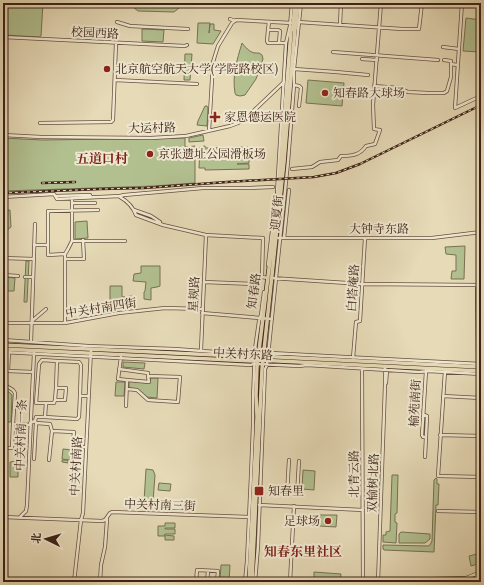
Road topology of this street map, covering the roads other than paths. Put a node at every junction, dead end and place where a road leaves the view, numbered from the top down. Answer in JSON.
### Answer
{"nodes":[{"id":1,"x":293,"y":3,"type":"edge"},
{"id":2,"x":299,"y":3,"type":"edge"},
{"id":3,"x":342,"y":3,"type":"edge"},
{"id":4,"x":381,"y":3,"type":"edge"},
{"id":5,"x":422,"y":3,"type":"edge"},
{"id":6,"x":462,"y":3,"type":"edge"},
{"id":7,"x":230,"y":19,"type":"dead end"},
{"id":8,"x":234,"y":21,"type":"junction"},
{"id":9,"x":117,"y":22,"type":"dead end"},
{"id":10,"x":268,"y":22,"type":"junction"},
{"id":11,"x":295,"y":22,"type":"junction"},
{"id":12,"x":340,"y":25,"type":"junction"},
{"id":13,"x":379,"y":28,"type":"junction"},
{"id":14,"x":188,"y":29,"type":"dead end"},
{"id":15,"x":268,"y":30,"type":"junction"},
{"id":16,"x":3,"y":38,"type":"edge"},
{"id":17,"x":116,"y":43,"type":"junction"},
{"id":18,"x":279,"y":43,"type":"junction"},
{"id":19,"x":286,"y":43,"type":"junction"},
{"id":20,"x":187,"y":45,"type":"dead end"},
{"id":21,"x":443,"y":47,"type":"dead end"},
{"id":22,"x":459,"y":49,"type":"junction"},
{"id":23,"x":334,"y":52,"type":"dead end"},
{"id":24,"x":377,"y":56,"type":"junction"},
{"id":25,"x":362,"y":59,"type":"dead end"},
{"id":26,"x":376,"y":60,"type":"junction"},
{"id":27,"x":438,"y":60,"type":"dead end"},
{"id":28,"x":444,"y":60,"type":"dead end"},
{"id":29,"x":451,"y":64,"type":"junction"},
{"id":30,"x":457,"y":65,"type":"junction"},
{"id":31,"x":294,"y":69,"type":"junction"},
{"id":32,"x":368,"y":75,"type":"dead end"},
{"id":33,"x":115,"y":80,"type":"junction"},
{"id":34,"x":197,"y":84,"type":"dead end"},
{"id":35,"x":289,"y":84,"type":"junction"},
{"id":36,"x":374,"y":86,"type":"junction"},
{"id":37,"x":481,"y":96,"type":"edge"},
{"id":38,"x":299,"y":106,"type":"dead end"},
{"id":39,"x":40,"y":123,"type":"dead end"},
{"id":40,"x":209,"y":131,"type":"junction"},
{"id":41,"x":3,"y":135,"type":"edge"},
{"id":42,"x":292,"y":169,"type":"dead end"},
{"id":43,"x":273,"y":187,"type":"dead end"},
{"id":44,"x":289,"y":190,"type":"dead end"},
{"id":45,"x":120,"y":196,"type":"junction"},
{"id":46,"x":3,"y":197,"type":"edge"},
{"id":47,"x":72,"y":197,"type":"junction"},
{"id":48,"x":72,"y":203,"type":"junction"},
{"id":49,"x":95,"y":203,"type":"dead end"},
{"id":50,"x":72,"y":210,"type":"junction"},
{"id":51,"x":98,"y":210,"type":"dead end"},
{"id":52,"x":35,"y":224,"type":"dead end"},
{"id":53,"x":481,"y":232,"type":"edge"},
{"id":54,"x":206,"y":235,"type":"junction"},
{"id":55,"x":275,"y":238,"type":"junction"},
{"id":56,"x":284,"y":238,"type":"junction"},
{"id":57,"x":365,"y":238,"type":"junction"},
{"id":58,"x":72,"y":240,"type":"junction"},
{"id":59,"x":83,"y":240,"type":"junction"},
{"id":60,"x":125,"y":241,"type":"dead end"},
{"id":61,"x":34,"y":245,"type":"junction"},
{"id":62,"x":48,"y":245,"type":"junction"},
{"id":63,"x":65,"y":254,"type":"junction"},
{"id":64,"x":3,"y":258,"type":"edge"},
{"id":65,"x":65,"y":259,"type":"junction"},
{"id":66,"x":34,"y":260,"type":"junction"},
{"id":67,"x":3,"y":275,"type":"edge"},
{"id":68,"x":18,"y":276,"type":"dead end"},
{"id":69,"x":25,"y":277,"type":"dead end"},
{"id":70,"x":33,"y":277,"type":"junction"},
{"id":71,"x":262,"y":277,"type":"junction"},
{"id":72,"x":270,"y":278,"type":"junction"},
{"id":73,"x":204,"y":282,"type":"junction"},
{"id":74,"x":362,"y":284,"type":"junction"},
{"id":75,"x":479,"y":285,"type":"edge"},
{"id":76,"x":46,"y":309,"type":"dead end"},
{"id":77,"x":202,"y":309,"type":"junction"},
{"id":78,"x":202,"y":313,"type":"junction"},
{"id":79,"x":265,"y":318,"type":"junction"},
{"id":80,"x":32,"y":322,"type":"junction"},
{"id":81,"x":3,"y":323,"type":"edge"},
{"id":82,"x":65,"y":323,"type":"junction"},
{"id":83,"x":3,"y":340,"type":"edge"},
{"id":84,"x":31,"y":341,"type":"junction"},
{"id":85,"x":3,"y":345,"type":"edge"},
{"id":86,"x":31,"y":347,"type":"junction"},
{"id":87,"x":3,"y":348,"type":"edge"},
{"id":88,"x":201,"y":350,"type":"junction"},
{"id":89,"x":60,"y":351,"type":"junction"},
{"id":90,"x":3,"y":352,"type":"edge"},
{"id":91,"x":9,"y":352,"type":"junction"},
{"id":92,"x":34,"y":352,"type":"junction"},
{"id":93,"x":91,"y":353,"type":"junction"},
{"id":94,"x":65,"y":355,"type":"junction"},
{"id":95,"x":200,"y":355,"type":"junction"},
{"id":96,"x":121,"y":356,"type":"junction"},
{"id":97,"x":261,"y":358,"type":"junction"},
{"id":98,"x":353,"y":360,"type":"junction"},
{"id":99,"x":57,"y":361,"type":"junction"},
{"id":100,"x":479,"y":365,"type":"edge"},
{"id":101,"x":3,"y":366,"type":"edge"},
{"id":102,"x":362,"y":367,"type":"junction"},
{"id":103,"x":386,"y":368,"type":"junction"},
{"id":104,"x":119,"y":369,"type":"junction"},
{"id":105,"x":445,"y":370,"type":"junction"},
{"id":106,"x":426,"y":371,"type":"junction"},
{"id":107,"x":481,"y":371,"type":"edge"},
{"id":108,"x":33,"y":372,"type":"junction"},
{"id":109,"x":481,"y":374,"type":"edge"},
{"id":110,"x":148,"y":376,"type":"junction"},
{"id":111,"x":3,"y":379,"type":"edge"},
{"id":112,"x":128,"y":380,"type":"junction"},
{"id":113,"x":3,"y":384,"type":"edge"},
{"id":114,"x":56,"y":388,"type":"junction"},
{"id":115,"x":127,"y":389,"type":"junction"},
{"id":116,"x":80,"y":396,"type":"junction"},
{"id":117,"x":89,"y":396,"type":"junction"},
{"id":118,"x":443,"y":396,"type":"junction"},
{"id":119,"x":481,"y":398,"type":"edge"},
{"id":120,"x":55,"y":400,"type":"junction"},
{"id":121,"x":46,"y":403,"type":"junction"},
{"id":122,"x":126,"y":406,"type":"dead end"},
{"id":123,"x":424,"y":415,"type":"junction"},
{"id":124,"x":46,"y":417,"type":"junction"},
{"id":125,"x":35,"y":422,"type":"junction"},
{"id":126,"x":13,"y":424,"type":"junction"},
{"id":127,"x":30,"y":424,"type":"junction"},
{"id":128,"x":52,"y":431,"type":"junction"},
{"id":129,"x":440,"y":435,"type":"junction"},
{"id":130,"x":481,"y":436,"type":"edge"},
{"id":131,"x":426,"y":437,"type":"junction"},
{"id":132,"x":3,"y":448,"type":"edge"},
{"id":133,"x":86,"y":448,"type":"junction"},
{"id":134,"x":425,"y":457,"type":"dead end"},
{"id":135,"x":34,"y":459,"type":"dead end"},
{"id":136,"x":49,"y":460,"type":"dead end"},
{"id":137,"x":289,"y":460,"type":"dead end"},
{"id":138,"x":298,"y":461,"type":"dead end"},
{"id":139,"x":255,"y":466,"type":"junction"},
{"id":140,"x":251,"y":475,"type":"junction"},
{"id":141,"x":481,"y":477,"type":"edge"},
{"id":142,"x":259,"y":505,"type":"junction"},
{"id":143,"x":294,"y":506,"type":"junction"},
{"id":144,"x":363,"y":510,"type":"junction"},
{"id":145,"x":438,"y":511,"type":"dead end"},
{"id":146,"x":481,"y":512,"type":"edge"},
{"id":147,"x":3,"y":517,"type":"edge"},
{"id":148,"x":249,"y":517,"type":"junction"},
{"id":149,"x":20,"y":518,"type":"junction"},
{"id":150,"x":107,"y":518,"type":"junction"},
{"id":151,"x":81,"y":520,"type":"junction"},
{"id":152,"x":258,"y":546,"type":"junction"},
{"id":153,"x":253,"y":552,"type":"junction"},
{"id":154,"x":208,"y":571,"type":"junction"},
{"id":155,"x":249,"y":571,"type":"junction"},
{"id":156,"x":481,"y":573,"type":"edge"},
{"id":157,"x":476,"y":574,"type":"junction"},
{"id":158,"x":246,"y":575,"type":"junction"},
{"id":159,"x":74,"y":582,"type":"edge"},
{"id":160,"x":100,"y":582,"type":"edge"},
{"id":161,"x":196,"y":582,"type":"edge"},
{"id":162,"x":207,"y":582,"type":"edge"},
{"id":163,"x":218,"y":582,"type":"edge"},
{"id":164,"x":245,"y":582,"type":"edge"},
{"id":165,"x":249,"y":582,"type":"edge"},
{"id":166,"x":254,"y":582,"type":"edge"},
{"id":167,"x":290,"y":582,"type":"edge"},
{"id":168,"x":363,"y":582,"type":"edge"},
{"id":169,"x":378,"y":582,"type":"edge"},
{"id":170,"x":433,"y":582,"type":"edge"},
{"id":171,"x":477,"y":582,"type":"edge"}],
"edges":[{"from":1,"to":11,"type":"main road","name":"知春路"},
{"from":2,"to":11,"type":"main road","name":"知春路"},
{"from":3,"to":12,"type":"street"},
{"from":4,"to":13,"type":"street"},
{"from":5,"to":13,"type":"street"},
{"from":6,"to":22,"type":"street"},
{"from":7,"to":8,"type":"street"},
{"from":8,"to":10,"type":"street"},
{"from":8,"to":40,"type":"street"},
{"from":9,"to":14,"type":"street"},
{"from":10,"to":11,"type":"street"},
{"from":10,"to":15,"type":"street"},
{"from":11,"to":12,"type":"street"},
{"from":11,"to":19,"type":"street","name":"知春路"},
{"from":11,"to":31,"type":"street","name":"知春路"},
{"from":11,"to":35,"type":"main road","name":"知春路"},
{"from":12,"to":13,"type":"street"},
{"from":13,"to":24,"type":"street"},
{"from":15,"to":18,"type":"street"},
{"from":15,"to":18,"type":"street"},
{"from":16,"to":17,"type":"street","name":"校园西路"},
{"from":17,"to":20,"type":"street","name":"校园西路"},
{"from":17,"to":33,"type":"street"},
{"from":18,"to":19,"type":"street"},
{"from":19,"to":35,"type":"street","name":"知春路"},
{"from":21,"to":22,"type":"street"},
{"from":22,"to":30,"type":"street"},
{"from":23,"to":24,"type":"street"},
{"from":24,"to":26,"type":"street"},
{"from":24,"to":27,"type":"street"},
{"from":25,"to":26,"type":"street"},
{"from":26,"to":36,"type":"street"},
{"from":28,"to":29,"type":"street"},
{"from":29,"to":30,"type":"street"},
{"from":29,"to":36,"type":"street"},
{"from":30,"to":37,"type":"street"},
{"from":31,"to":32,"type":"street"},
{"from":31,"to":35,"type":"street","name":"知春路"},
{"from":33,"to":34,"type":"street"},
{"from":33,"to":39,"type":"street"},
{"from":35,"to":38,"type":"street"},
{"from":35,"to":40,"type":"street","name":"大运村路"},
{"from":35,"to":55,"type":"main road","name":"知春路"},
{"from":35,"to":55,"type":"street","name":"知春路"},
{"from":36,"to":42,"type":"street"},
{"from":40,"to":41,"type":"street","name":"大运村路"},
{"from":43,"to":45,"type":"street"},
{"from":44,"to":56,"type":"street","name":"迎夏街"},
{"from":45,"to":47,"type":"street"},
{"from":45,"to":54,"type":"street"},
{"from":46,"to":47,"type":"street"},
{"from":47,"to":48,"type":"street"},
{"from":48,"to":49,"type":"street"},
{"from":48,"to":50,"type":"street"},
{"from":50,"to":51,"type":"street"},
{"from":50,"to":58,"type":"street"},
{"from":50,"to":62,"type":"street"},
{"from":52,"to":61,"type":"street"},
{"from":53,"to":57,"type":"street","name":"大钟寺东路"},
{"from":54,"to":71,"type":"street"},
{"from":54,"to":73,"type":"street","name":"星规路"},
{"from":55,"to":56,"type":"street","name":"大钟寺东路"},
{"from":55,"to":72,"type":"main road","name":"知春路"},
{"from":55,"to":72,"type":"street","name":"知春路"},
{"from":56,"to":57,"type":"street","name":"大钟寺东路"},
{"from":57,"to":74,"type":"street","name":"白塔庵路"},
{"from":58,"to":59,"type":"street"},
{"from":58,"to":63,"type":"street"},
{"from":59,"to":60,"type":"street"},
{"from":59,"to":65,"type":"street"},
{"from":61,"to":62,"type":"street"},
{"from":61,"to":66,"type":"street"},
{"from":62,"to":63,"type":"street"},
{"from":63,"to":65,"type":"street"},
{"from":64,"to":66,"type":"street"},
{"from":65,"to":82,"type":"street"},
{"from":66,"to":70,"type":"street"},
{"from":67,"to":68,"type":"street"},
{"from":69,"to":70,"type":"street"},
{"from":70,"to":80,"type":"street"},
{"from":71,"to":72,"type":"street"},
{"from":71,"to":73,"type":"street"},
{"from":72,"to":74,"type":"street"},
{"from":72,"to":79,"type":"main road","name":"知春路"},
{"from":72,"to":79,"type":"main road","name":"知春路"},
{"from":73,"to":77,"type":"street","name":"星规路"},
{"from":74,"to":75,"type":"street"},
{"from":74,"to":98,"type":"street","name":"白塔庵路"},
{"from":75,"to":100,"type":"street"},
{"from":76,"to":80,"type":"street"},
{"from":77,"to":78,"type":"street","name":"星规路"},
{"from":77,"to":82,"type":"street","name":"中关村南四街"},
{"from":78,"to":79,"type":"street"},
{"from":78,"to":88,"type":"street","name":"星规路"},
{"from":79,"to":97,"type":"main road","name":"知春路"},
{"from":79,"to":97,"type":"street","name":"知春路"},
{"from":80,"to":81,"type":"street","name":"中关村南四街"},
{"from":80,"to":82,"type":"street","name":"中关村南四街"},
{"from":80,"to":84,"type":"street"},
{"from":83,"to":84,"type":"street","name":"中关村东路"},
{"from":84,"to":86,"type":"street"},
{"from":84,"to":88,"type":"street","name":"中关村东路"},
{"from":85,"to":86,"type":"main road","name":"中关村东路"},
{"from":86,"to":93,"type":"main road","name":"中关村东路"},
{"from":87,"to":92,"type":"main road","name":"中关村东路"},
{"from":88,"to":95,"type":"street","name":"星规路"},
{"from":88,"to":97,"type":"street","name":"中关村东路"},
{"from":89,"to":92,"type":"main road","name":"中关村东路"},
{"from":89,"to":93,"type":"main road","name":"中关村东路"},
{"from":89,"to":94,"type":"main road"},
{"from":90,"to":91,"type":"street","name":"中关村东路"},
{"from":91,"to":92,"type":"street","name":"中关村东路"},
{"from":91,"to":108,"type":"street"},
{"from":92,"to":94,"type":"street","name":"中关村东路"},
{"from":92,"to":108,"type":"street","name":"中关村南一条"},
{"from":93,"to":94,"type":"street","name":"中关村东路"},
{"from":93,"to":95,"type":"main road","name":"中关村东路"},
{"from":93,"to":96,"type":"main road","name":"中关村东路"},
{"from":93,"to":117,"type":"street","name":"中关村南路"},
{"from":95,"to":97,"type":"main road","name":"中关村东路"},
{"from":96,"to":97,"type":"main road","name":"中关村东路"},
{"from":96,"to":104,"type":"street"},
{"from":97,"to":98,"type":"main road","name":"中关村东路"},
{"from":97,"to":98,"type":"street","name":"中关村东路"},
{"from":97,"to":102,"type":"main road","name":"中关村东路"},
{"from":97,"to":139,"type":"main road","name":"知春路"},
{"from":97,"to":140,"type":"street","name":"知春路"},
{"from":97,"to":142,"type":"street","name":"知春路"},
{"from":97,"to":153,"type":"main road","name":"知春路"},
{"from":98,"to":100,"type":"main road","name":"中关村东路"},
{"from":99,"to":114,"type":"street"},
{"from":99,"to":116,"type":"street"},
{"from":99,"to":121,"type":"street"},
{"from":101,"to":111,"type":"street"},
{"from":102,"to":103,"type":"main road","name":"中关村东路"},
{"from":102,"to":144,"type":"street","name":"北青云路"},
{"from":103,"to":105,"type":"main road","name":"中关村东路"},
{"from":103,"to":106,"type":"street","name":"中关村东路"},
{"from":103,"to":169,"type":"street","name":"双榆树北路"},
{"from":104,"to":110,"type":"street"},
{"from":104,"to":112,"type":"street"},
{"from":105,"to":106,"type":"street","name":"中关村东路"},
{"from":105,"to":107,"type":"main road","name":"中关村东路"},
{"from":105,"to":109,"type":"street","name":"中关村东路"},
{"from":105,"to":118,"type":"street"},
{"from":106,"to":123,"type":"street","name":"榆苑南街"},
{"from":108,"to":127,"type":"street","name":"中关村南一条"},
{"from":110,"to":112,"type":"street"},
{"from":110,"to":115,"type":"street"},
{"from":112,"to":115,"type":"street"},
{"from":113,"to":126,"type":"street"},
{"from":114,"to":120,"type":"street"},
{"from":114,"to":120,"type":"street"},
{"from":115,"to":122,"type":"street"},
{"from":116,"to":117,"type":"street"},
{"from":116,"to":124,"type":"street"},
{"from":117,"to":133,"type":"street","name":"中关村南路"},
{"from":118,"to":119,"type":"street"},
{"from":118,"to":129,"type":"street"},
{"from":120,"to":121,"type":"street"},
{"from":121,"to":124,"type":"street"},
{"from":123,"to":131,"type":"street"},
{"from":123,"to":131,"type":"street","name":"榆苑南街"},
{"from":124,"to":125,"type":"street"},
{"from":125,"to":127,"type":"street"},
{"from":125,"to":128,"type":"street"},
{"from":125,"to":135,"type":"street"},
{"from":126,"to":127,"type":"street"},
{"from":126,"to":132,"type":"street"},
{"from":127,"to":149,"type":"street","name":"中关村南一条"},
{"from":128,"to":133,"type":"street"},
{"from":128,"to":136,"type":"street"},
{"from":129,"to":130,"type":"street"},
{"from":129,"to":141,"type":"street"},
{"from":131,"to":134,"type":"street"},
{"from":133,"to":151,"type":"street","name":"中关村南路"},
{"from":137,"to":138,"type":"street"},
{"from":139,"to":140,"type":"main road"},
{"from":139,"to":155,"type":"main road","name":"知春路"},
{"from":140,"to":148,"type":"street","name":"知春路"},
{"from":142,"to":143,"type":"street"},
{"from":142,"to":152,"type":"street","name":"知春路"},
{"from":143,"to":144,"type":"street"},
{"from":143,"to":167,"type":"street"},
{"from":144,"to":168,"type":"street","name":"北青云路"},
{"from":145,"to":146,"type":"street"},
{"from":147,"to":149,"type":"street","name":"中关村南三街"},
{"from":148,"to":150,"type":"street","name":"中关村南三街"},
{"from":148,"to":158,"type":"street","name":"知春路"},
{"from":149,"to":151,"type":"street","name":"中关村南三街"},
{"from":150,"to":151,"type":"street","name":"中关村南三街"},
{"from":150,"to":160,"type":"street"},
{"from":151,"to":159,"type":"street","name":"中关村南路"},
{"from":152,"to":153,"type":"main road"},
{"from":152,"to":166,"type":"street","name":"知春路"},
{"from":153,"to":166,"type":"main road","name":"知春路"},
{"from":154,"to":161,"type":"street"},
{"from":154,"to":162,"type":"street"},
{"from":154,"to":163,"type":"street"},
{"from":155,"to":158,"type":"main road"},
{"from":155,"to":165,"type":"main road","name":"知春路"},
{"from":156,"to":157,"type":"street"},
{"from":157,"to":170,"type":"street"},
{"from":157,"to":171,"type":"street"},
{"from":158,"to":164,"type":"street","name":"知春路"}]}
